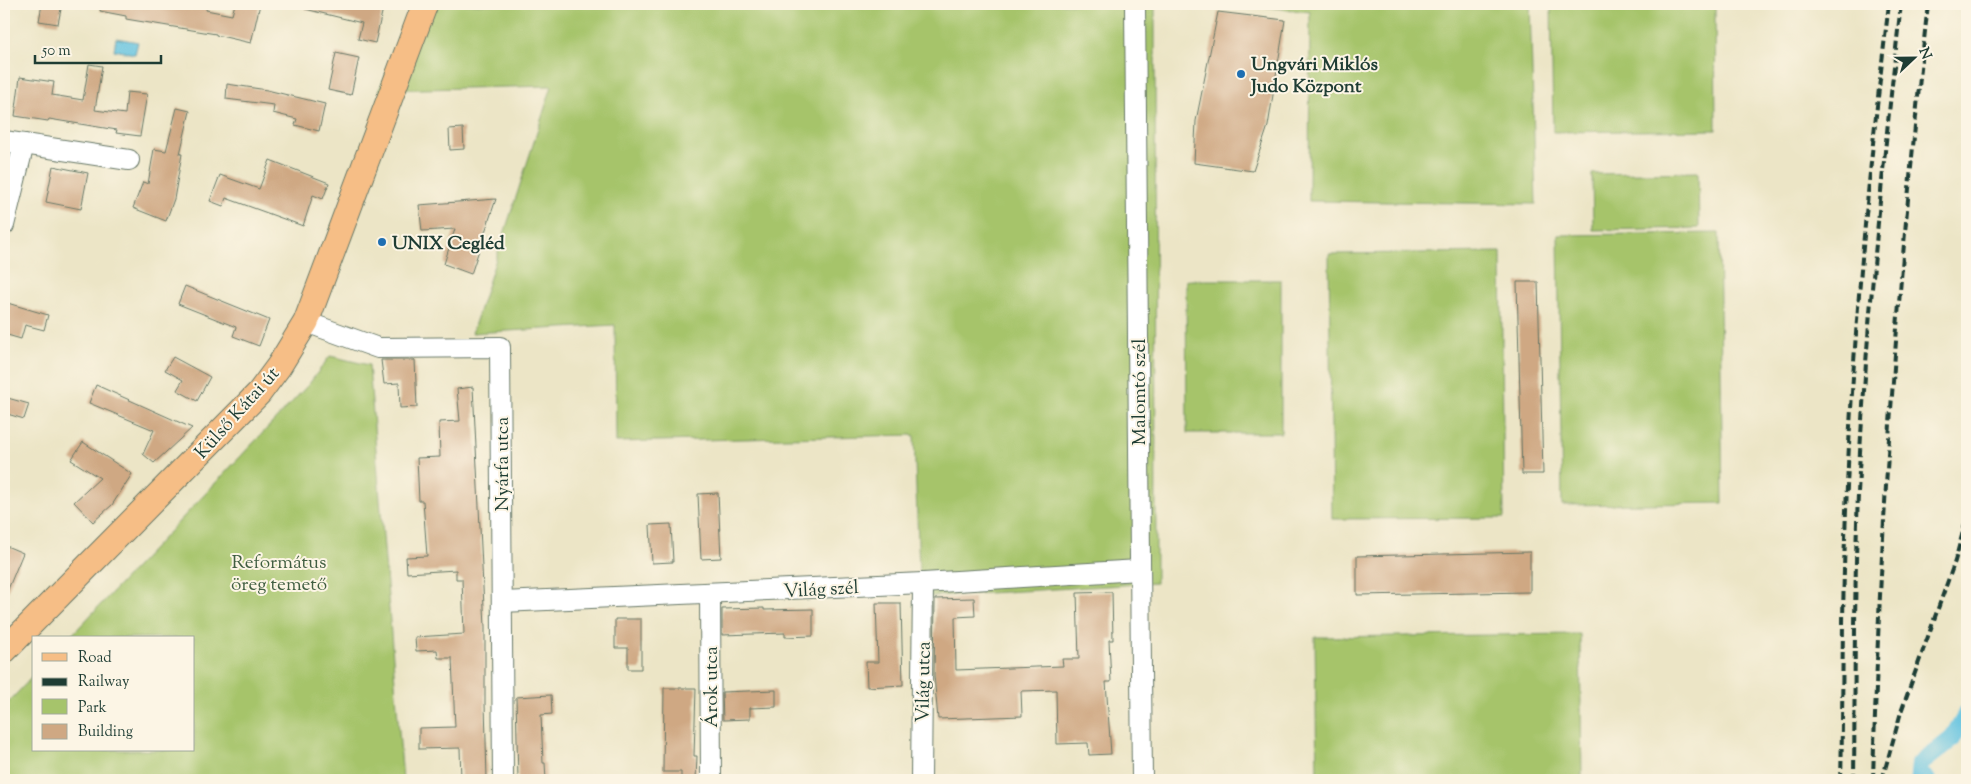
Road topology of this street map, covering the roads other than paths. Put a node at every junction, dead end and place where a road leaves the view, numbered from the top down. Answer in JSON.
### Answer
{"nodes":[{"id":1,"x":425,"y":4,"type":"edge"},
{"id":2,"x":1135,"y":4,"type":"edge"},
{"id":3,"x":4,"y":141,"type":"edge"},
{"id":4,"x":24,"y":144,"type":"junction"},
{"id":5,"x":129,"y":160,"type":"dead end"},
{"id":6,"x":4,"y":225,"type":"edge"},
{"id":7,"x":306,"y":322,"type":"junction"},
{"id":8,"x":1139,"y":570,"type":"junction"},
{"id":9,"x":923,"y":583,"type":"junction"},
{"id":10,"x":710,"y":593,"type":"junction"},
{"id":11,"x":502,"y":602,"type":"junction"},
{"id":12,"x":4,"y":651,"type":"edge"},
{"id":13,"x":503,"y":780,"type":"edge"},
{"id":14,"x":711,"y":780,"type":"edge"},
{"id":15,"x":921,"y":780,"type":"edge"},
{"id":16,"x":1142,"y":780,"type":"edge"}],
"edges":[{"from":1,"to":7,"type":"main road","name":"Külső Kátai út"},
{"from":2,"to":8,"type":"street","name":"Malomtó szél"},
{"from":3,"to":4,"type":"street"},
{"from":4,"to":5,"type":"street"},
{"from":4,"to":6,"type":"street"},
{"from":7,"to":11,"type":"street","name":"Nyárfa utca"},
{"from":7,"to":12,"type":"main road","name":"Külső Kátai út"},
{"from":8,"to":9,"type":"street","name":"Világ szél"},
{"from":8,"to":16,"type":"street","name":"Malomtó szél"},
{"from":9,"to":10,"type":"street","name":"Világ szél"},
{"from":9,"to":15,"type":"street","name":"Világ utca"},
{"from":10,"to":11,"type":"street","name":"Világ szél"},
{"from":10,"to":14,"type":"street","name":"Árok utca"},
{"from":11,"to":13,"type":"street","name":"Nyárfa utca"}]}
